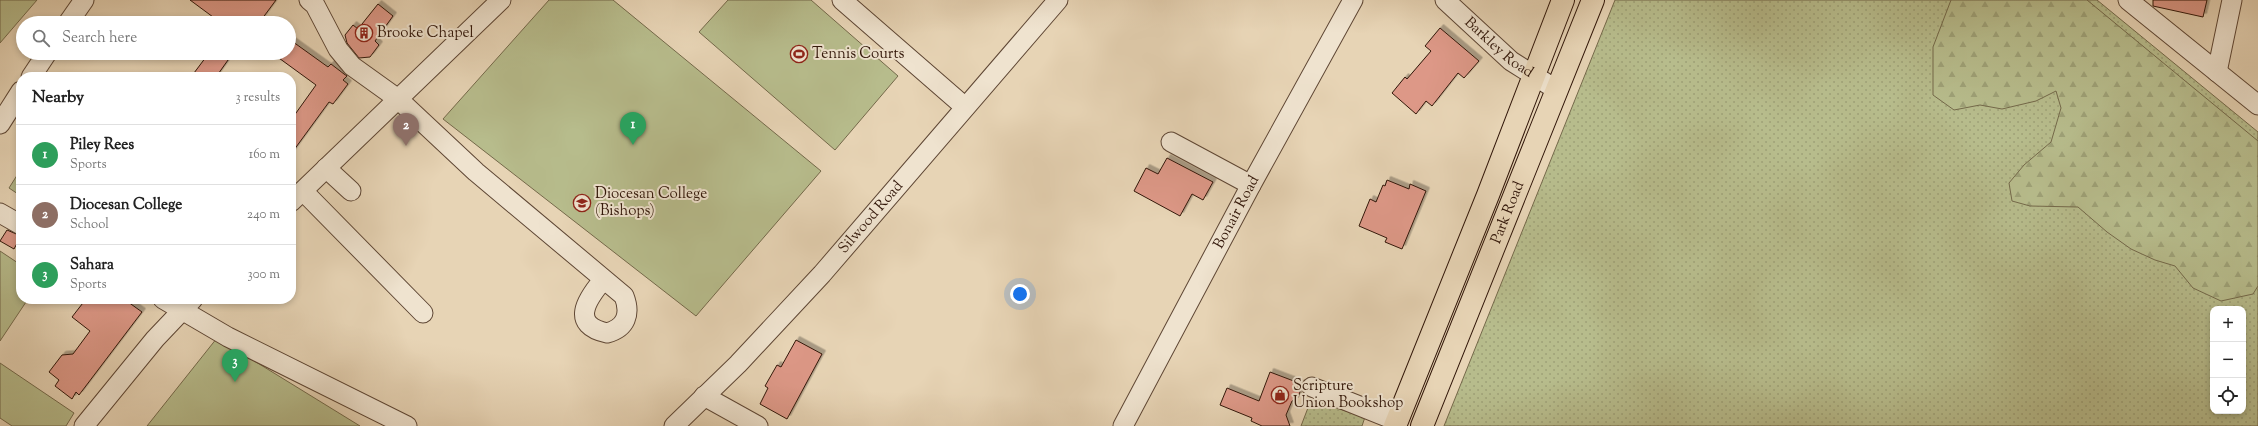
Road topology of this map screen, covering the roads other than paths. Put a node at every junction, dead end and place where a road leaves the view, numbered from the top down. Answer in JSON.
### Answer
{"nodes":[{"id":1,"x":84,"y":0,"type":"edge"},
{"id":2,"x":500,"y":0,"type":"edge"},
{"id":3,"x":842,"y":0,"type":"edge"},
{"id":4,"x":1058,"y":0,"type":"edge"},
{"id":5,"x":1353,"y":0,"type":"edge"},
{"id":6,"x":1445,"y":0,"type":"edge"},
{"id":7,"x":1563,"y":0,"type":"edge"},
{"id":8,"x":1593,"y":0,"type":"edge"},
{"id":9,"x":2128,"y":0,"type":"edge"},
{"id":10,"x":2232,"y":0,"type":"edge"},
{"id":11,"x":314,"y":2,"type":"edge"},
{"id":12,"x":73,"y":16,"type":"edge"},
{"id":13,"x":42,"y":60,"type":"edge"},
{"id":14,"x":34,"y":72,"type":"edge"},
{"id":15,"x":2217,"y":72,"type":"junction"},
{"id":16,"x":1535,"y":76,"type":"junction"},
{"id":17,"x":1557,"y":90,"type":"junction"},
{"id":18,"x":16,"y":99,"type":"edge"},
{"id":19,"x":398,"y":99,"type":"junction"},
{"id":20,"x":2258,"y":105,"type":"edge"},
{"id":21,"x":965,"y":106,"type":"junction"},
{"id":22,"x":0,"y":124,"type":"edge"},
{"id":23,"x":1171,"y":142,"type":"dead end"},
{"id":24,"x":326,"y":168,"type":"junction"},
{"id":25,"x":1251,"y":185,"type":"junction"},
{"id":26,"x":351,"y":191,"type":"dead end"},
{"id":27,"x":297,"y":197,"type":"edge"},
{"id":28,"x":0,"y":213,"type":"edge"},
{"id":29,"x":16,"y":222,"type":"edge"},
{"id":30,"x":603,"y":280,"type":"dead end"},
{"id":31,"x":188,"y":304,"type":"edge"},
{"id":32,"x":423,"y":313,"type":"dead end"},
{"id":33,"x":1312,"y":387,"type":"dead end"},
{"id":34,"x":704,"y":396,"type":"junction"},
{"id":35,"x":1396,"y":423,"type":"edge"},
{"id":36,"x":84,"y":426,"type":"edge"},
{"id":37,"x":407,"y":426,"type":"edge"},
{"id":38,"x":674,"y":426,"type":"edge"},
{"id":39,"x":758,"y":426,"type":"edge"},
{"id":40,"x":1122,"y":426,"type":"edge"},
{"id":41,"x":1422,"y":426,"type":"edge"}],
"edges":[{"from":1,"to":12,"type":"street"},
{"from":2,"to":19,"type":"street"},
{"from":3,"to":21,"type":"street"},
{"from":4,"to":21,"type":"street","name":"Silwood Road"},
{"from":5,"to":25,"type":"street","name":"Bonair Road"},
{"from":6,"to":16,"type":"street","name":"Barkley Road"},
{"from":7,"to":16,"type":"main road","name":"Park Road"},
{"from":8,"to":17,"type":"main road","name":"Park Road"},
{"from":9,"to":15,"type":"street"},
{"from":10,"to":15,"type":"street"},
{"from":11,"to":19,"type":"street"},
{"from":13,"to":14,"type":"street"},
{"from":15,"to":20,"type":"street"},
{"from":16,"to":17,"type":"street","name":"Barkley Road"},
{"from":16,"to":35,"type":"main road","name":"Park Road"},
{"from":17,"to":41,"type":"main road","name":"Park Road"},
{"from":18,"to":22,"type":"street"},
{"from":19,"to":24,"type":"street"},
{"from":19,"to":30,"type":"street"},
{"from":21,"to":34,"type":"street","name":"Silwood Road"},
{"from":23,"to":25,"type":"street"},
{"from":24,"to":26,"type":"street"},
{"from":24,"to":27,"type":"street"},
{"from":25,"to":40,"type":"street","name":"Bonair Road"},
{"from":27,"to":32,"type":"street"},
{"from":28,"to":29,"type":"street"},
{"from":31,"to":36,"type":"street"},
{"from":31,"to":37,"type":"street"},
{"from":33,"to":35,"type":"street"},
{"from":34,"to":38,"type":"street","name":"Silwood Road"},
{"from":34,"to":39,"type":"street"}]}
